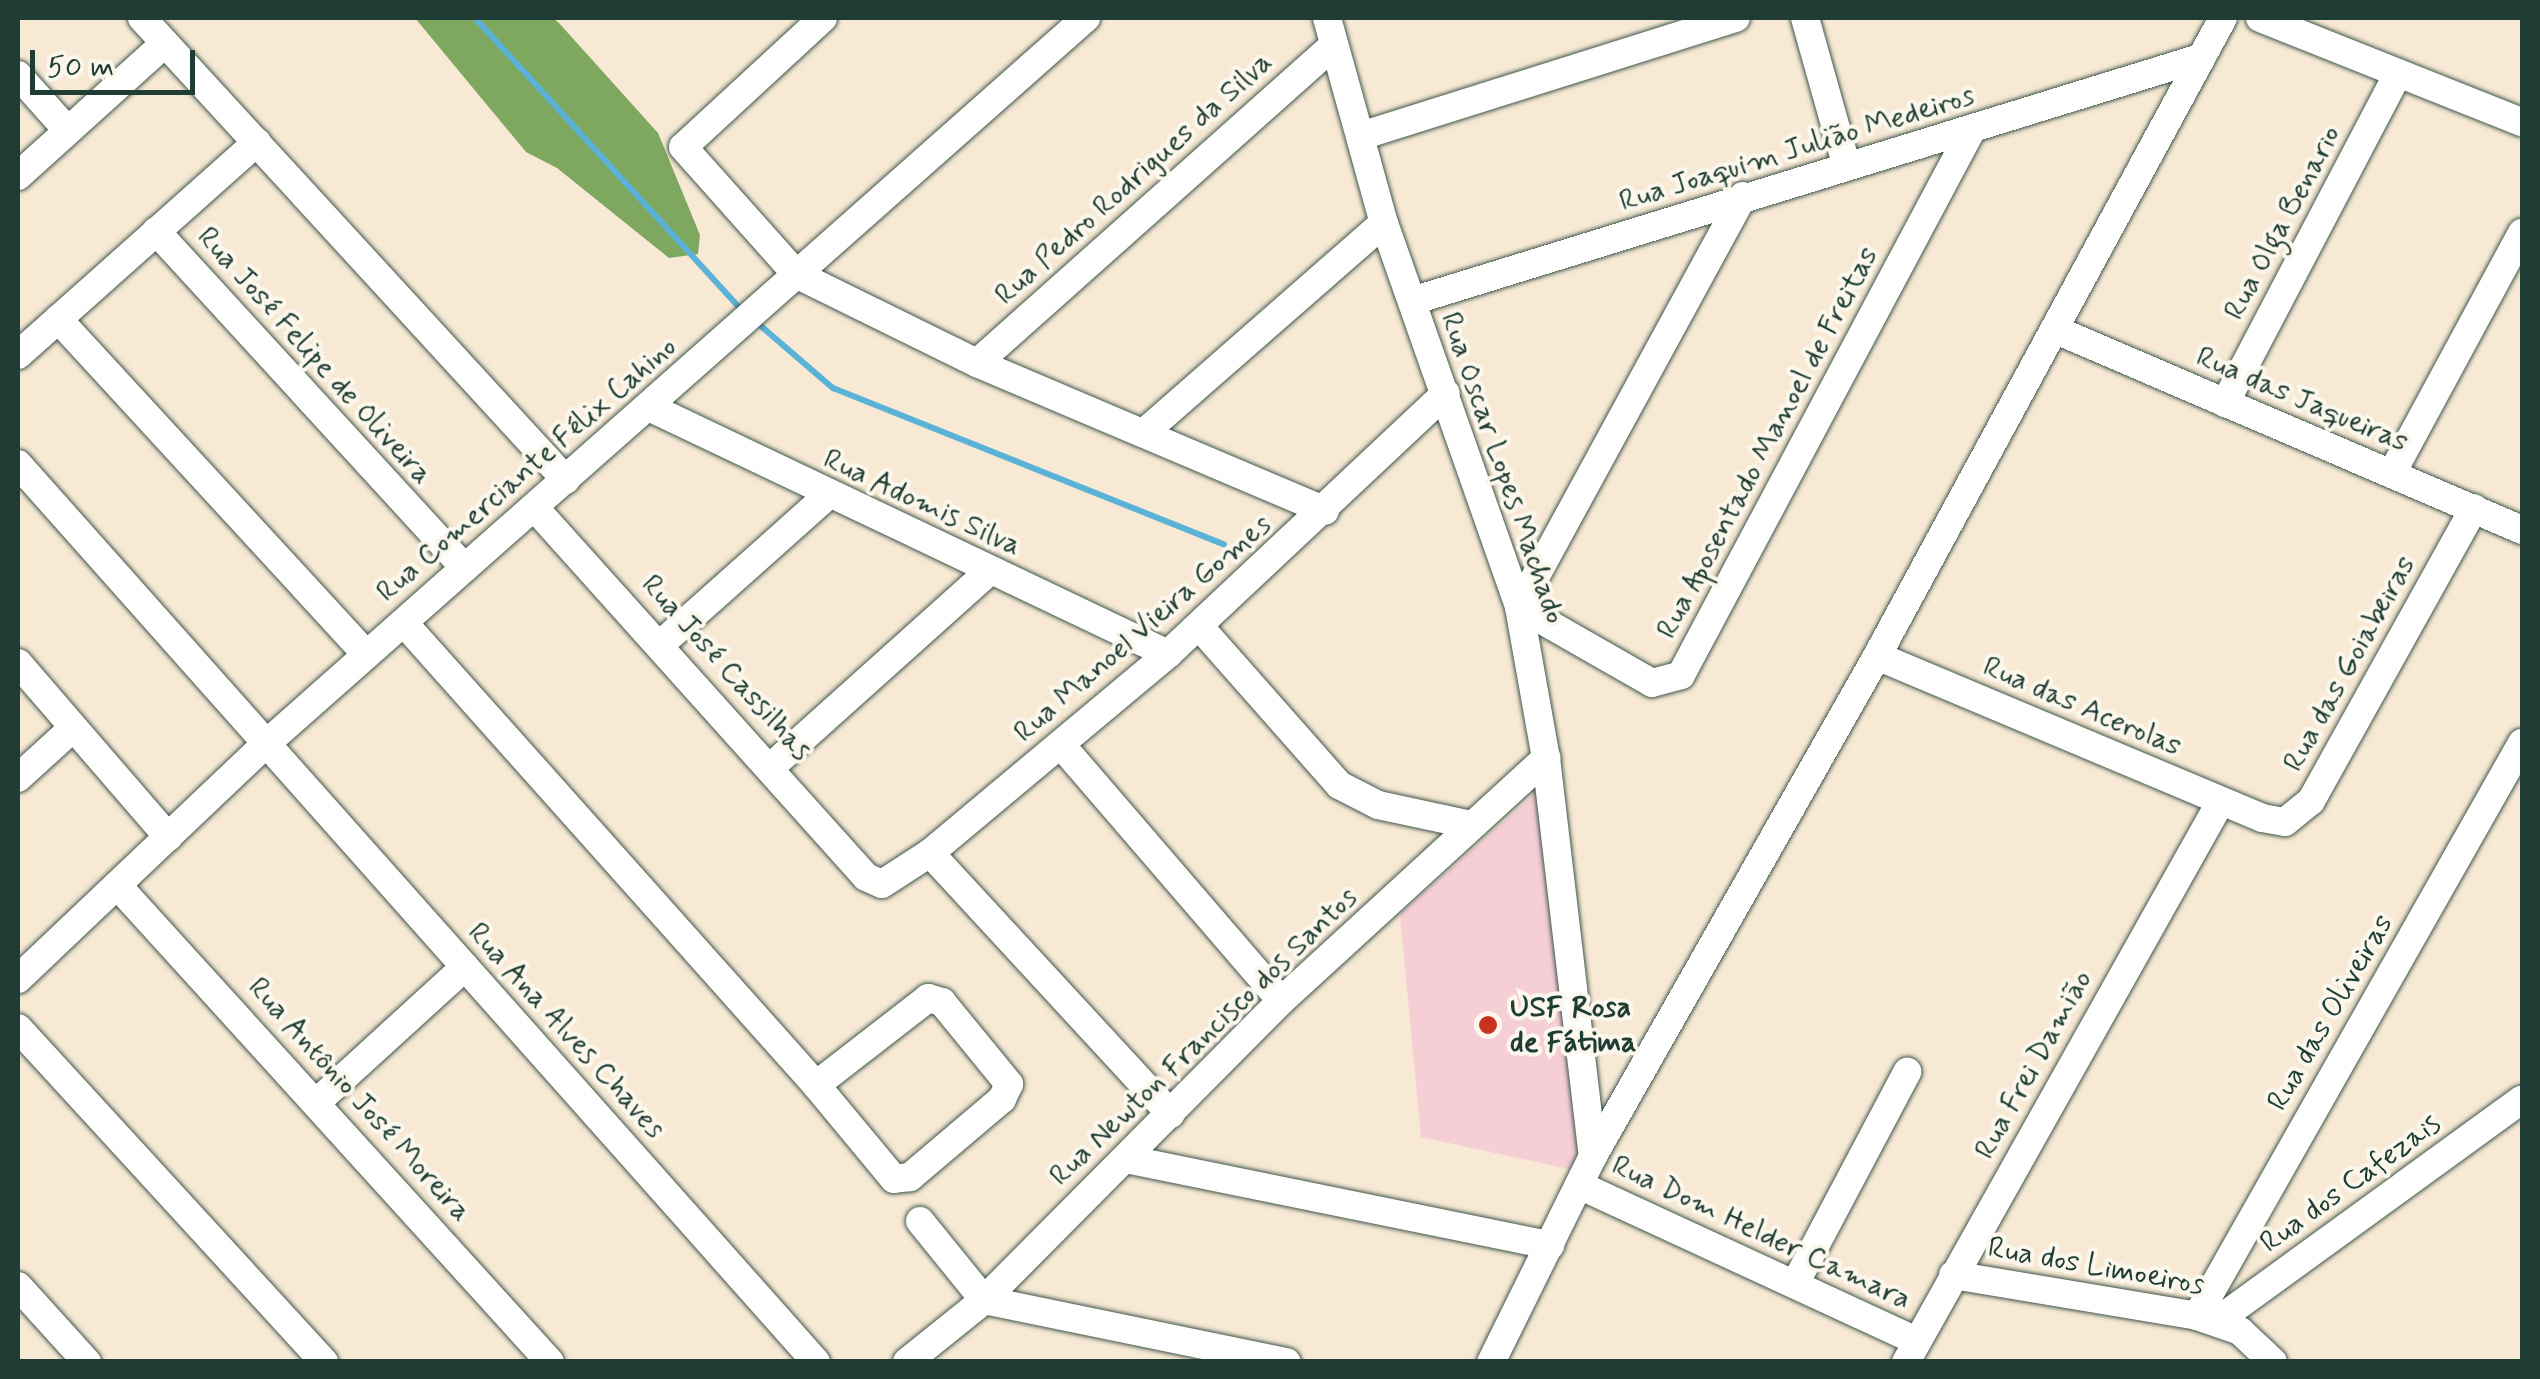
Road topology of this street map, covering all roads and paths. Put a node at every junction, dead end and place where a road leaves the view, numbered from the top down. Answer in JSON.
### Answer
{"nodes":[{"id":1,"x":142,"y":18,"type":"edge"},
{"id":2,"x":823,"y":18,"type":"edge"},
{"id":3,"x":1086,"y":18,"type":"edge"},
{"id":4,"x":1736,"y":18,"type":"edge"},
{"id":5,"x":1804,"y":18,"type":"edge"},
{"id":6,"x":2223,"y":18,"type":"edge"},
{"id":7,"x":2260,"y":18,"type":"edge"},
{"id":8,"x":1330,"y":31,"type":"edge"},
{"id":9,"x":165,"y":43,"type":"junction"},
{"id":10,"x":2200,"y":58,"type":"junction"},
{"id":11,"x":2398,"y":74,"type":"junction"},
{"id":12,"x":18,"y":75,"type":"edge"},
{"id":13,"x":2522,"y":122,"type":"edge"},
{"id":14,"x":68,"y":131,"type":"junction"},
{"id":15,"x":1972,"y":131,"type":"junction"},
{"id":16,"x":1361,"y":136,"type":"junction"},
{"id":17,"x":257,"y":142,"type":"junction"},
{"id":18,"x":1846,"y":164,"type":"junction"},
{"id":19,"x":18,"y":176,"type":"edge"},
{"id":20,"x":1743,"y":196,"type":"junction"},
{"id":21,"x":1384,"y":223,"type":"junction"},
{"id":22,"x":156,"y":231,"type":"junction"},
{"id":23,"x":2522,"y":233,"type":"edge"},
{"id":24,"x":796,"y":274,"type":"junction"},
{"id":25,"x":1412,"y":302,"type":"junction"},
{"id":26,"x":58,"y":319,"type":"junction"},
{"id":27,"x":2056,"y":330,"type":"junction"},
{"id":28,"x":18,"y":355,"type":"edge"},
{"id":29,"x":977,"y":362,"type":"junction"},
{"id":30,"x":1446,"y":393,"type":"junction"},
{"id":31,"x":2225,"y":403,"type":"junction"},
{"id":32,"x":649,"y":407,"type":"junction"},
{"id":33,"x":1146,"y":431,"type":"junction"},
{"id":34,"x":18,"y":464,"type":"edge"},
{"id":35,"x":2392,"y":473,"type":"junction"},
{"id":36,"x":566,"y":480,"type":"junction"},
{"id":37,"x":828,"y":495,"type":"junction"},
{"id":38,"x":534,"y":507,"type":"junction"},
{"id":39,"x":2474,"y":508,"type":"junction"},
{"id":40,"x":1325,"y":512,"type":"junction"},
{"id":41,"x":2522,"y":530,"type":"edge"},
{"id":42,"x":465,"y":568,"type":"junction"},
{"id":43,"x":989,"y":571,"type":"junction"},
{"id":44,"x":1519,"y":607,"type":"junction"},
{"id":45,"x":404,"y":623,"type":"junction"},
{"id":46,"x":1199,"y":626,"type":"junction"},
{"id":47,"x":662,"y":643,"type":"junction"},
{"id":48,"x":1168,"y":654,"type":"junction"},
{"id":49,"x":368,"y":655,"type":"junction"},
{"id":50,"x":1877,"y":656,"type":"junction"},
{"id":51,"x":18,"y":663,"type":"edge"},
{"id":52,"x":73,"y":728,"type":"junction"},
{"id":53,"x":267,"y":743,"type":"junction"},
{"id":54,"x":2522,"y":743,"type":"edge"},
{"id":55,"x":1062,"y":746,"type":"junction"},
{"id":56,"x":1546,"y":758,"type":"junction"},
{"id":57,"x":772,"y":766,"type":"junction"},
{"id":58,"x":18,"y":778,"type":"edge"},
{"id":59,"x":2221,"y":801,"type":"junction"},
{"id":60,"x":2262,"y":818,"type":"joint"},
{"id":61,"x":1471,"y":825,"type":"junction"},
{"id":62,"x":168,"y":837,"type":"junction"},
{"id":63,"x":930,"y":853,"type":"junction"},
{"id":64,"x":866,"y":877,"type":"joint"},
{"id":65,"x":118,"y":885,"type":"junction"},
{"id":66,"x":465,"y":967,"type":"junction"},
{"id":67,"x":18,"y":979,"type":"edge"},
{"id":68,"x":1282,"y":1001,"type":"junction"},
{"id":69,"x":18,"y":1028,"type":"edge"},
{"id":70,"x":1908,"y":1072,"type":"dead end"},
{"id":71,"x":816,"y":1084,"type":"junction"},
{"id":72,"x":2522,"y":1099,"type":"edge"},
{"id":73,"x":318,"y":1101,"type":"junction"},
{"id":74,"x":1171,"y":1114,"type":"junction"},
{"id":75,"x":1592,"y":1156,"type":"junction"},
{"id":76,"x":1126,"y":1159,"type":"junction"},
{"id":77,"x":1579,"y":1185,"type":"junction"},
{"id":78,"x":920,"y":1221,"type":"dead end"},
{"id":79,"x":1550,"y":1246,"type":"junction"},
{"id":80,"x":1953,"y":1275,"type":"junction"},
{"id":81,"x":1796,"y":1282,"type":"junction"},
{"id":82,"x":18,"y":1286,"type":"edge"},
{"id":83,"x":984,"y":1300,"type":"junction"},
{"id":84,"x":2207,"y":1318,"type":"junction"},
{"id":85,"x":1911,"y":1352,"type":"edge"},
{"id":86,"x":87,"y":1362,"type":"edge"},
{"id":87,"x":324,"y":1362,"type":"edge"},
{"id":88,"x":550,"y":1362,"type":"edge"},
{"id":89,"x":816,"y":1362,"type":"edge"},
{"id":90,"x":907,"y":1362,"type":"edge"},
{"id":91,"x":1287,"y":1362,"type":"edge"},
{"id":92,"x":1491,"y":1362,"type":"edge"},
{"id":93,"x":2272,"y":1362,"type":"edge"}],
"edges":[{"from":1,"to":9,"type":"street"},
{"from":2,"to":24,"type":"street"},
{"from":3,"to":24,"type":"street","name":"Rua Comerciante Félix Cahino"},
{"from":4,"to":16,"type":"street"},
{"from":5,"to":18,"type":"street"},
{"from":6,"to":10,"type":"street"},
{"from":7,"to":11,"type":"street"},
{"from":8,"to":16,"type":"street","name":"Rua Oscar Lopes Machado"},
{"from":8,"to":29,"type":"street","name":"Rua Pedro Rodrigues da Silva"},
{"from":9,"to":14,"type":"street"},
{"from":9,"to":17,"type":"street"},
{"from":10,"to":15,"type":"street","name":"Rua Joaquim Julião Medeiros"},
{"from":10,"to":27,"type":"street"},
{"from":11,"to":13,"type":"street"},
{"from":11,"to":31,"type":"street","name":"Rua Olga Benario"},
{"from":12,"to":14,"type":"street"},
{"from":14,"to":19,"type":"street"},
{"from":15,"to":18,"type":"street","name":"Rua Joaquim Julião Medeiros"},
{"from":15,"to":44,"type":"street","name":"Rua Aposentado Manoel de Freitas"},
{"from":16,"to":21,"type":"street","name":"Rua Oscar Lopes Machado"},
{"from":17,"to":22,"type":"street"},
{"from":17,"to":36,"type":"street"},
{"from":18,"to":20,"type":"street","name":"Rua Joaquim Julião Medeiros"},
{"from":20,"to":25,"type":"street","name":"Rua Joaquim Julião Medeiros"},
{"from":20,"to":44,"type":"street"},
{"from":21,"to":25,"type":"street","name":"Rua Oscar Lopes Machado"},
{"from":21,"to":33,"type":"street"},
{"from":22,"to":26,"type":"street"},
{"from":22,"to":42,"type":"street","name":"Rua José Felipe de Oliveira"},
{"from":23,"to":35,"type":"street"},
{"from":24,"to":29,"type":"street"},
{"from":24,"to":32,"type":"street","name":"Rua Comerciante Félix Cahino"},
{"from":25,"to":30,"type":"street","name":"Rua Oscar Lopes Machado"},
{"from":26,"to":28,"type":"street"},
{"from":26,"to":49,"type":"street"},
{"from":27,"to":31,"type":"street","name":"Rua das Jaqueiras"},
{"from":27,"to":50,"type":"street"},
{"from":29,"to":33,"type":"street"},
{"from":30,"to":40,"type":"street","name":"Rua Manoel Vieira Gomes"},
{"from":30,"to":44,"type":"street","name":"Rua Oscar Lopes Machado"},
{"from":31,"to":35,"type":"street","name":"Rua das Jaqueiras"},
{"from":32,"to":36,"type":"street","name":"Rua Comerciante Félix Cahino"},
{"from":32,"to":37,"type":"street","name":"Rua Adomis Silva"},
{"from":33,"to":40,"type":"street"},
{"from":34,"to":53,"type":"street","name":"Rua Ana Alves Chaves"},
{"from":35,"to":39,"type":"street","name":"Rua das Jaqueiras"},
{"from":36,"to":38,"type":"street","name":"Rua Comerciante Félix Cahino"},
{"from":37,"to":43,"type":"street","name":"Rua Adomis Silva"},
{"from":37,"to":47,"type":"street"},
{"from":38,"to":42,"type":"street","name":"Rua Comerciante Félix Cahino"},
{"from":38,"to":47,"type":"street","name":"Rua José Cassilhas"},
{"from":39,"to":41,"type":"street","name":"Rua das Jaqueiras"},
{"from":39,"to":60,"type":"street","name":"Rua das Goiabeiras"},
{"from":40,"to":46,"type":"street","name":"Rua Manoel Vieira Gomes"},
{"from":42,"to":45,"type":"street","name":"Rua Comerciante Félix Cahino"},
{"from":43,"to":48,"type":"street","name":"Rua Adomis Silva"},
{"from":43,"to":57,"type":"street"},
{"from":44,"to":56,"type":"street","name":"Rua Oscar Lopes Machado"},
{"from":45,"to":49,"type":"street","name":"Rua Comerciante Félix Cahino"},
{"from":45,"to":71,"type":"street"},
{"from":46,"to":48,"type":"street","name":"Rua Manoel Vieira Gomes"},
{"from":46,"to":61,"type":"street"},
{"from":47,"to":57,"type":"street","name":"Rua José Cassilhas"},
{"from":48,"to":55,"type":"street","name":"Rua Manoel Vieira Gomes"},
{"from":49,"to":53,"type":"street","name":"Rua Comerciante Félix Cahino"},
{"from":50,"to":59,"type":"street","name":"Rua das Acerolas"},
{"from":50,"to":75,"type":"street"},
{"from":51,"to":52,"type":"street"},
{"from":52,"to":58,"type":"street"},
{"from":52,"to":62,"type":"street"},
{"from":53,"to":62,"type":"street","name":"Rua Comerciante Félix Cahino"},
{"from":53,"to":66,"type":"street","name":"Rua Ana Alves Chaves"},
{"from":54,"to":84,"type":"street","name":"Rua das Oliveiras"},
{"from":55,"to":63,"type":"street","name":"Rua Manoel Vieira Gomes"},
{"from":55,"to":68,"type":"street"},
{"from":56,"to":61,"type":"street","name":"Rua Newton Francisco dos Santos"},
{"from":56,"to":75,"type":"street","name":"Rua Oscar Lopes Machado"},
{"from":57,"to":64,"type":"street","name":"Rua José Cassilhas"},
{"from":59,"to":60,"type":"street","name":"Rua das Acerolas"},
{"from":59,"to":80,"type":"street","name":"Rua Frei Damião"},
{"from":61,"to":68,"type":"street","name":"Rua Newton Francisco dos Santos"},
{"from":62,"to":65,"type":"street","name":"Rua Comerciante Félix Cahino"},
{"from":63,"to":64,"type":"street","name":"Rua Manoel Vieira Gomes"},
{"from":63,"to":74,"type":"street"},
{"from":65,"to":67,"type":"street","name":"Rua Comerciante Félix Cahino"},
{"from":65,"to":73,"type":"street","name":"Rua Antônio José Moreira"},
{"from":66,"to":73,"type":"street"},
{"from":66,"to":89,"type":"street","name":"Rua Ana Alves Chaves"},
{"from":68,"to":74,"type":"street","name":"Rua Newton Francisco dos Santos"},
{"from":69,"to":87,"type":"street"},
{"from":70,"to":81,"type":"street"},
{"from":71,"to":71,"type":"street"},
{"from":72,"to":84,"type":"street","name":"Rua dos Cafezais"},
{"from":73,"to":88,"type":"street","name":"Rua Antônio José Moreira"},
{"from":74,"to":76,"type":"street","name":"Rua Newton Francisco dos Santos"},
{"from":75,"to":77,"type":"street"},
{"from":76,"to":79,"type":"street"},
{"from":76,"to":83,"type":"street","name":"Rua Newton Francisco dos Santos"},
{"from":77,"to":79,"type":"street"},
{"from":77,"to":81,"type":"street","name":"Rua Dom Helder Camara"},
{"from":78,"to":83,"type":"street"},
{"from":79,"to":92,"type":"street"},
{"from":80,"to":84,"type":"street","name":"Rua dos Limoeiros"},
{"from":80,"to":85,"type":"street","name":"Rua Frei Damião"},
{"from":81,"to":85,"type":"street","name":"Rua Dom Helder Camara"},
{"from":82,"to":86,"type":"street"},
{"from":83,"to":90,"type":"street","name":"Rua Newton Francisco dos Santos"},
{"from":83,"to":91,"type":"street"},
{"from":84,"to":93,"type":"street","name":"Rua dos Limoeiros"}]}
